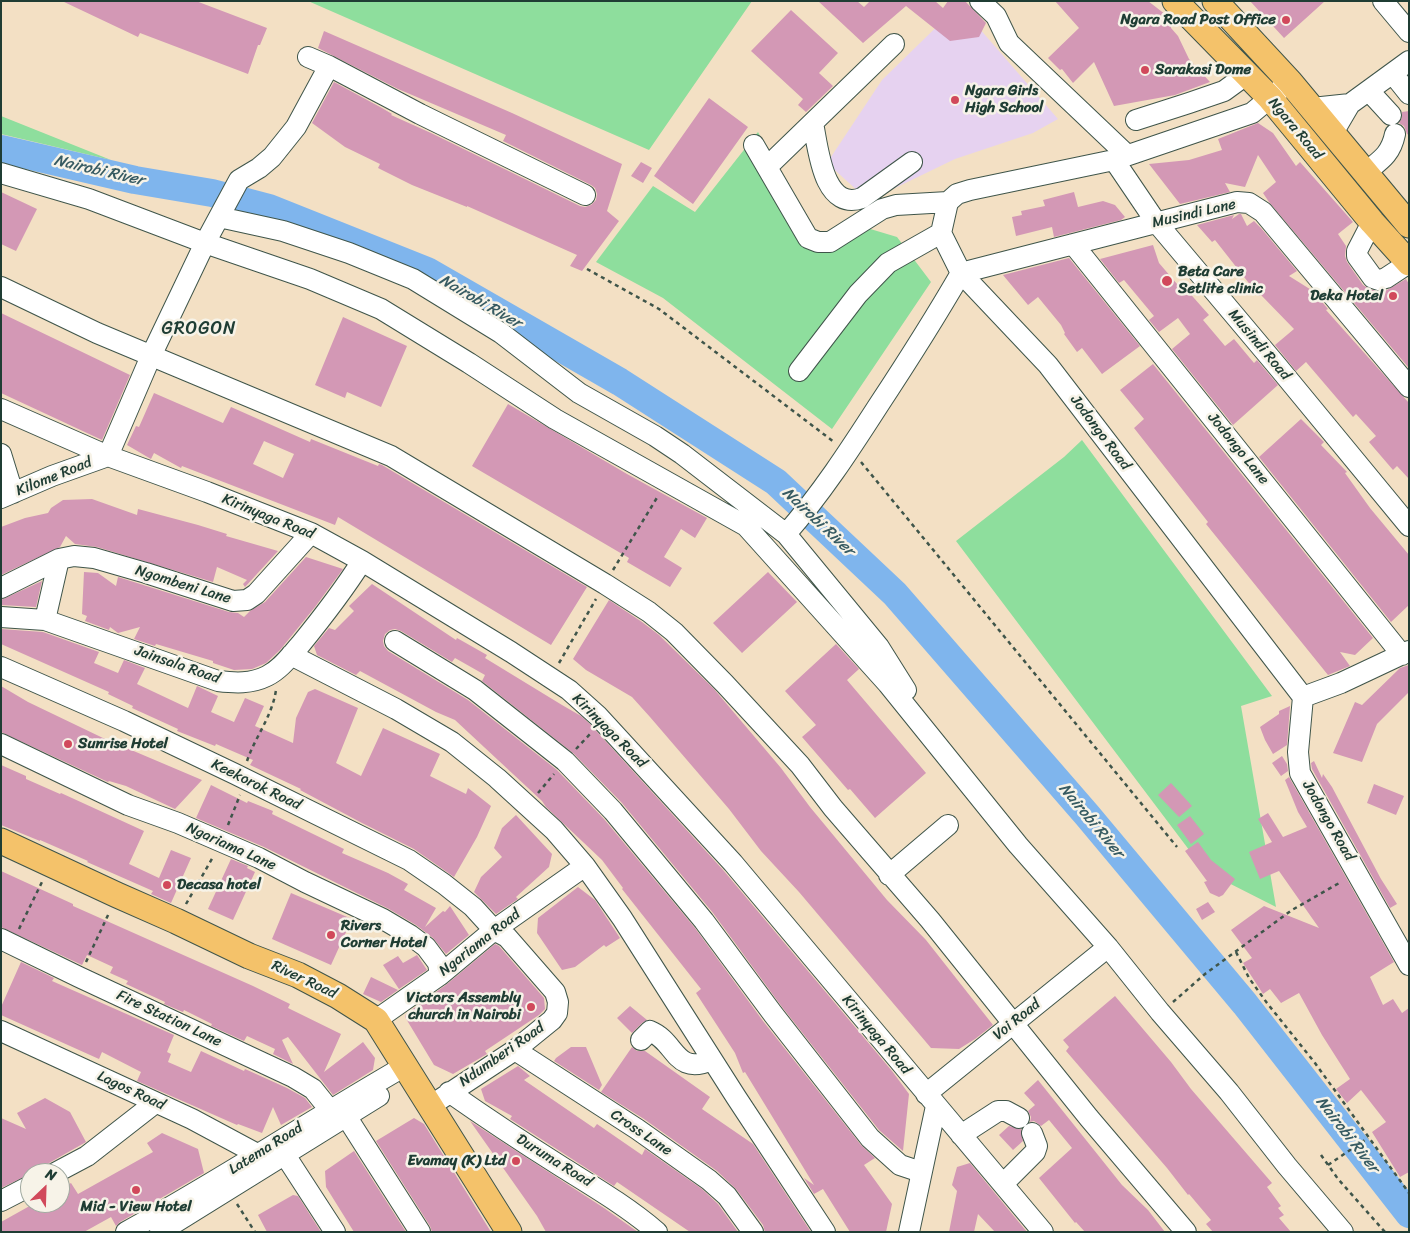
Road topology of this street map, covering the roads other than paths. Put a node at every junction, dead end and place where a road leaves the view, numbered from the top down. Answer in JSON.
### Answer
{"nodes":[{"id":1,"x":980,"y":1,"type":"edge"},
{"id":2,"x":1175,"y":1,"type":"edge"},
{"id":3,"x":1215,"y":1,"type":"edge"},
{"id":4,"x":1382,"y":1,"type":"edge"},
{"id":5,"x":1409,"y":32,"type":"edge"},
{"id":6,"x":894,"y":44,"type":"dead end"},
{"id":7,"x":308,"y":56,"type":"dead end"},
{"id":8,"x":1409,"y":61,"type":"edge"},
{"id":9,"x":329,"y":66,"type":"junction"},
{"id":10,"x":1393,"y":74,"type":"junction"},
{"id":11,"x":1246,"y":75,"type":"junction"},
{"id":12,"x":1290,"y":82,"type":"junction"},
{"id":13,"x":1369,"y":91,"type":"junction"},
{"id":14,"x":1409,"y":94,"type":"edge"},
{"id":15,"x":1270,"y":98,"type":"junction"},
{"id":16,"x":1350,"y":104,"type":"junction"},
{"id":17,"x":1312,"y":108,"type":"junction"},
{"id":18,"x":1136,"y":120,"type":"dead end"},
{"id":19,"x":813,"y":123,"type":"junction"},
{"id":20,"x":1333,"y":133,"type":"junction"},
{"id":21,"x":754,"y":145,"type":"dead end"},
{"id":22,"x":1120,"y":158,"type":"junction"},
{"id":23,"x":912,"y":162,"type":"dead end"},
{"id":24,"x":767,"y":167,"type":"junction"},
{"id":25,"x":1366,"y":172,"type":"junction"},
{"id":26,"x":1,"y":173,"type":"edge"},
{"id":27,"x":585,"y":195,"type":"dead end"},
{"id":28,"x":948,"y":202,"type":"junction"},
{"id":29,"x":223,"y":211,"type":"junction"},
{"id":30,"x":1156,"y":222,"type":"junction"},
{"id":31,"x":1372,"y":222,"type":"junction"},
{"id":32,"x":1409,"y":225,"type":"edge"},
{"id":33,"x":941,"y":233,"type":"junction"},
{"id":34,"x":204,"y":243,"type":"junction"},
{"id":35,"x":1073,"y":244,"type":"junction"},
{"id":36,"x":1409,"y":263,"type":"edge"},
{"id":37,"x":961,"y":273,"type":"junction"},
{"id":38,"x":1,"y":287,"type":"edge"},
{"id":39,"x":151,"y":356,"type":"junction"},
{"id":40,"x":799,"y":371,"type":"dead end"},
{"id":41,"x":1409,"y":387,"type":"edge"},
{"id":42,"x":1,"y":409,"type":"edge"},
{"id":43,"x":1,"y":454,"type":"edge"},
{"id":44,"x":108,"y":456,"type":"junction"},
{"id":45,"x":7,"y":496,"type":"edge"},
{"id":46,"x":1409,"y":526,"type":"edge"},
{"id":47,"x":310,"y":533,"type":"junction"},
{"id":48,"x":786,"y":534,"type":"junction"},
{"id":49,"x":58,"y":559,"type":"junction"},
{"id":50,"x":362,"y":561,"type":"junction"},
{"id":51,"x":1,"y":588,"type":"edge"},
{"id":52,"x":1,"y":617,"type":"edge"},
{"id":53,"x":45,"y":620,"type":"junction"},
{"id":54,"x":394,"y":641,"type":"dead end"},
{"id":55,"x":1405,"y":653,"type":"edge"},
{"id":56,"x":291,"y":655,"type":"junction"},
{"id":57,"x":1,"y":667,"type":"edge"},
{"id":58,"x":1303,"y":697,"type":"junction"},
{"id":59,"x":1,"y":744,"type":"edge"},
{"id":60,"x":936,"y":744,"type":"junction"},
{"id":61,"x":948,"y":825,"type":"dead end"},
{"id":62,"x":1,"y":841,"type":"edge"},
{"id":63,"x":584,"y":866,"type":"junction"},
{"id":64,"x":889,"y":874,"type":"junction"},
{"id":65,"x":494,"y":930,"type":"junction"},
{"id":66,"x":7,"y":941,"type":"edge"},
{"id":67,"x":1108,"y":947,"type":"junction"},
{"id":68,"x":1409,"y":965,"type":"edge"},
{"id":69,"x":440,"y":974,"type":"junction"},
{"id":70,"x":376,"y":1020,"type":"junction"},
{"id":71,"x":1014,"y":1023,"type":"junction"},
{"id":72,"x":1,"y":1031,"type":"edge"},
{"id":73,"x":642,"y":1040,"type":"dead end"},
{"id":74,"x":515,"y":1050,"type":"junction"},
{"id":75,"x":712,"y":1060,"type":"junction"},
{"id":76,"x":408,"y":1071,"type":"junction"},
{"id":77,"x":440,"y":1099,"type":"junction"},
{"id":78,"x":931,"y":1100,"type":"junction"},
{"id":79,"x":155,"y":1102,"type":"junction"},
{"id":80,"x":338,"y":1113,"type":"junction"},
{"id":81,"x":961,"y":1135,"type":"junction"},
{"id":82,"x":288,"y":1147,"type":"junction"},
{"id":83,"x":259,"y":1155,"type":"junction"},
{"id":84,"x":70,"y":1165,"type":"edge"},
{"id":85,"x":921,"y":1172,"type":"junction"},
{"id":86,"x":1004,"y":1184,"type":"junction"},
{"id":87,"x":20,"y":1191,"type":"edge"},
{"id":88,"x":216,"y":1191,"type":"junction"},
{"id":89,"x":1,"y":1201,"type":"edge"},
{"id":90,"x":167,"y":1230,"type":"edge"},
{"id":91,"x":126,"y":1232,"type":"edge"},
{"id":92,"x":335,"y":1232,"type":"edge"},
{"id":93,"x":420,"y":1232,"type":"edge"},
{"id":94,"x":509,"y":1232,"type":"edge"},
{"id":95,"x":657,"y":1232,"type":"edge"},
{"id":96,"x":753,"y":1232,"type":"edge"},
{"id":97,"x":825,"y":1232,"type":"edge"},
{"id":98,"x":909,"y":1232,"type":"edge"},
{"id":99,"x":1043,"y":1232,"type":"edge"},
{"id":100,"x":1186,"y":1232,"type":"edge"},
{"id":101,"x":1343,"y":1232,"type":"edge"}],
"edges":[{"from":1,"to":22,"type":"street","name":"Musindi Road"},
{"from":2,"to":11,"type":"main road","name":"Ngara Road"},
{"from":3,"to":12,"type":"main road","name":"Ngara Road"},
{"from":4,"to":5,"type":"street"},
{"from":6,"to":19,"type":"street"},
{"from":7,"to":9,"type":"street"},
{"from":8,"to":10,"type":"street"},
{"from":9,"to":27,"type":"street"},
{"from":9,"to":29,"type":"street"},
{"from":10,"to":13,"type":"street"},
{"from":10,"to":14,"type":"street"},
{"from":11,"to":15,"type":"main road","name":"Ngara Road"},
{"from":11,"to":18,"type":"street"},
{"from":12,"to":15,"type":"street"},
{"from":12,"to":17,"type":"main road","name":"Ngara Road"},
{"from":13,"to":16,"type":"street"},
{"from":13,"to":25,"type":"street"},
{"from":15,"to":22,"type":"street"},
{"from":15,"to":31,"type":"main road","name":"Ngara Road"},
{"from":16,"to":17,"type":"street"},
{"from":16,"to":20,"type":"street"},
{"from":17,"to":20,"type":"main road","name":"Ngara Road"},
{"from":19,"to":23,"type":"street"},
{"from":19,"to":24,"type":"street"},
{"from":20,"to":25,"type":"main road","name":"Ngara Road"},
{"from":21,"to":24,"type":"street"},
{"from":22,"to":28,"type":"street"},
{"from":22,"to":30,"type":"street","name":"Musindi Road"},
{"from":24,"to":28,"type":"street"},
{"from":25,"to":32,"type":"main road","name":"Ngara Road"},
{"from":26,"to":34,"type":"street"},
{"from":28,"to":33,"type":"street"},
{"from":29,"to":34,"type":"street"},
{"from":29,"to":48,"type":"street"},
{"from":30,"to":35,"type":"street","name":"Musindi Lane"},
{"from":30,"to":41,"type":"street","name":"Musindi Lane"},
{"from":30,"to":46,"type":"street","name":"Musindi Road"},
{"from":31,"to":36,"type":"main road","name":"Ngara Road"},
{"from":31,"to":36,"type":"street"},
{"from":33,"to":37,"type":"street","name":"Jodongo Road"},
{"from":33,"to":40,"type":"street"},
{"from":34,"to":39,"type":"street"},
{"from":34,"to":60,"type":"street"},
{"from":35,"to":37,"type":"street","name":"Musindi Lane"},
{"from":35,"to":55,"type":"street","name":"Jodongo Lane"},
{"from":37,"to":48,"type":"street"},
{"from":37,"to":58,"type":"street","name":"Jodongo Road"},
{"from":38,"to":39,"type":"street"},
{"from":39,"to":44,"type":"street"},
{"from":39,"to":64,"type":"street"},
{"from":42,"to":44,"type":"street","name":"Kirinyaga Road"},
{"from":43,"to":45,"type":"street"},
{"from":44,"to":45,"type":"street","name":"Kilome Road"},
{"from":44,"to":47,"type":"street","name":"Kirinyaga Road"},
{"from":47,"to":49,"type":"street","name":"Ngombeni Lane"},
{"from":47,"to":50,"type":"street","name":"Kirinyaga Road"},
{"from":48,"to":60,"type":"street"},
{"from":49,"to":51,"type":"street","name":"Ngombeni Lane"},
{"from":49,"to":53,"type":"street"},
{"from":50,"to":56,"type":"street","name":"Jainsala Road"},
{"from":50,"to":78,"type":"street","name":"Kirinyaga Road"},
{"from":52,"to":53,"type":"street","name":"Jainsala Road"},
{"from":53,"to":56,"type":"street","name":"Jainsala Road"},
{"from":54,"to":85,"type":"street"},
{"from":55,"to":58,"type":"street"},
{"from":56,"to":63,"type":"street"},
{"from":57,"to":65,"type":"street","name":"Keekorok Road"},
{"from":58,"to":68,"type":"street","name":"Jodongo Road"},
{"from":59,"to":69,"type":"street","name":"Ngariama Lane"},
{"from":60,"to":67,"type":"street"},
{"from":61,"to":64,"type":"street"},
{"from":62,"to":70,"type":"main road","name":"River Road"},
{"from":63,"to":65,"type":"street","name":"Ngariama Road"},
{"from":63,"to":75,"type":"street"},
{"from":64,"to":71,"type":"street"},
{"from":65,"to":69,"type":"street","name":"Ngariama Road"},
{"from":65,"to":74,"type":"street","name":"Ndumberi Road"},
{"from":66,"to":80,"type":"street","name":"Fire Station Lane"},
{"from":67,"to":71,"type":"street","name":"Voi Road"},
{"from":67,"to":101,"type":"street"},
{"from":69,"to":70,"type":"street","name":"Ngariama Road"},
{"from":70,"to":76,"type":"main road","name":"River Road"},
{"from":71,"to":78,"type":"street","name":"Voi Road"},
{"from":71,"to":100,"type":"street"},
{"from":72,"to":79,"type":"street","name":"Lagos Road"},
{"from":73,"to":75,"type":"street"},
{"from":74,"to":77,"type":"street","name":"Ndumberi Road"},
{"from":74,"to":96,"type":"street","name":"Cross Lane"},
{"from":75,"to":97,"type":"street"},
{"from":76,"to":77,"type":"main road","name":"River Road"},
{"from":76,"to":80,"type":"street","name":"Latema Road"},
{"from":77,"to":94,"type":"main road","name":"River Road"},
{"from":77,"to":95,"type":"street","name":"Duruma Road"},
{"from":78,"to":81,"type":"street","name":"Kirinyaga Road"},
{"from":78,"to":85,"type":"street"},
{"from":79,"to":83,"type":"street","name":"Lagos Road"},
{"from":79,"to":84,"type":"street"},
{"from":80,"to":82,"type":"street","name":"Latema Road"},
{"from":80,"to":93,"type":"street","name":"Fire Station Lane"},
{"from":81,"to":86,"type":"street","name":"Kirinyaga Road"},
{"from":81,"to":86,"type":"street"},
{"from":82,"to":83,"type":"street","name":"Latema Road"},
{"from":82,"to":88,"type":"street","name":"Latema Road"},
{"from":82,"to":92,"type":"street"},
{"from":83,"to":88,"type":"street","name":"Latema Road"},
{"from":85,"to":98,"type":"street"},
{"from":86,"to":99,"type":"street","name":"Kirinyaga Road"},
{"from":87,"to":89,"type":"street"},
{"from":88,"to":90,"type":"street","name":"Latema Road"},
{"from":88,"to":91,"type":"street","name":"Latema Road"}]}
